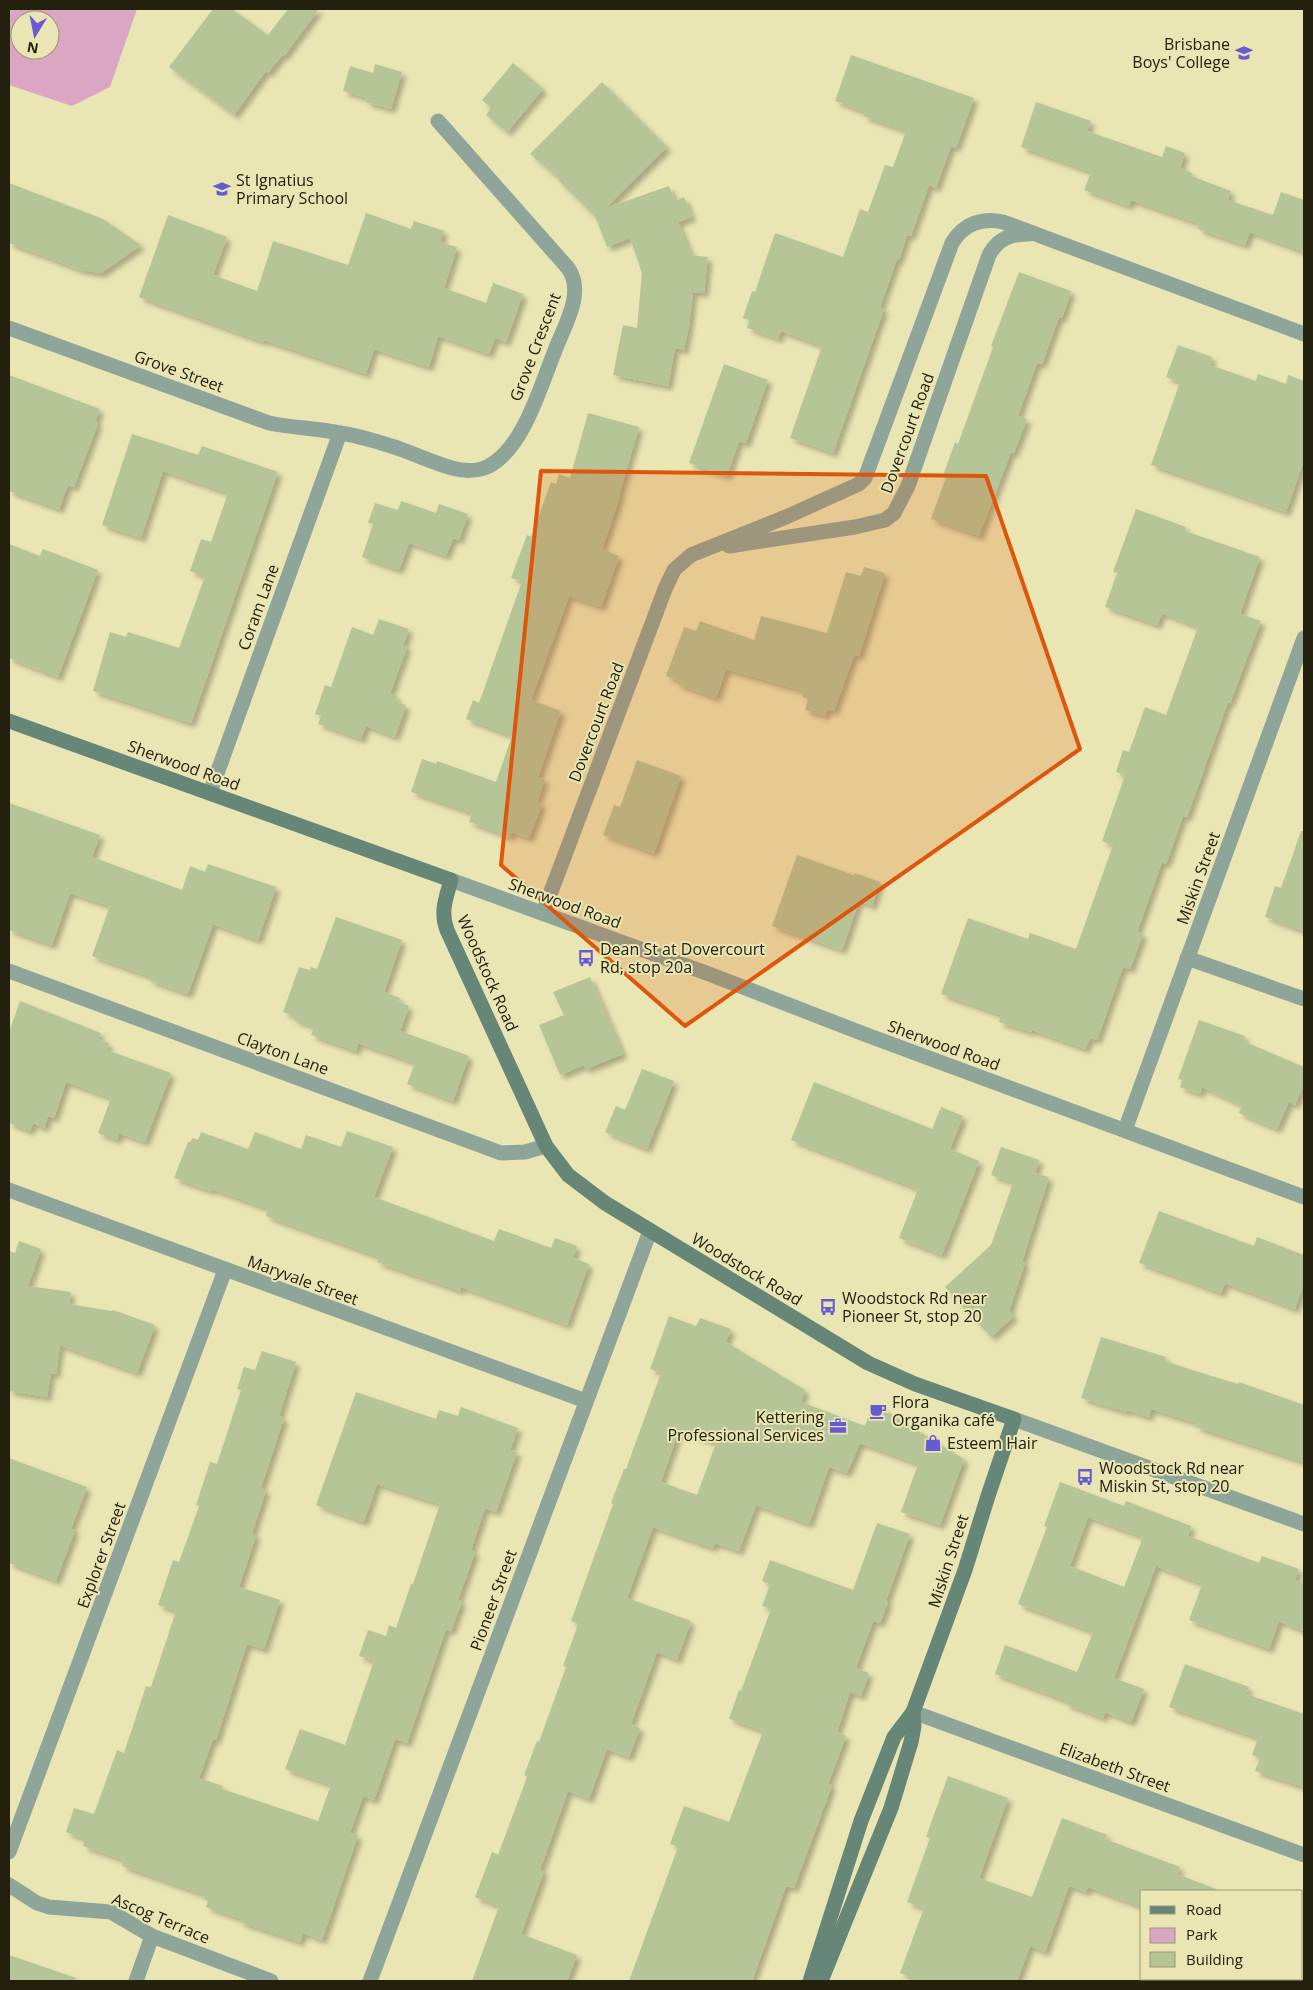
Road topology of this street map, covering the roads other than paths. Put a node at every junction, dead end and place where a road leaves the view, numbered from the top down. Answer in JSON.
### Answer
{"nodes":[{"id":1,"x":438,"y":121,"type":"dead end"},
{"id":2,"x":1039,"y":235,"type":"junction"},
{"id":3,"x":9,"y":328,"type":"edge"},
{"id":4,"x":1304,"y":334,"type":"edge"},
{"id":5,"x":340,"y":432,"type":"junction"},
{"id":6,"x":696,"y":552,"type":"junction"},
{"id":7,"x":1304,"y":638,"type":"edge"},
{"id":8,"x":9,"y":721,"type":"edge"},
{"id":9,"x":210,"y":793,"type":"junction"},
{"id":10,"x":451,"y":880,"type":"junction"},
{"id":11,"x":543,"y":913,"type":"junction"},
{"id":12,"x":1187,"y":958,"type":"junction"},
{"id":13,"x":9,"y":971,"type":"edge"},
{"id":14,"x":1304,"y":999,"type":"edge"},
{"id":15,"x":1125,"y":1130,"type":"junction"},
{"id":16,"x":546,"y":1146,"type":"junction"},
{"id":17,"x":9,"y":1190,"type":"edge"},
{"id":18,"x":1304,"y":1197,"type":"edge"},
{"id":19,"x":650,"y":1231,"type":"junction"},
{"id":20,"x":225,"y":1270,"type":"junction"},
{"id":21,"x":586,"y":1401,"type":"junction"},
{"id":22,"x":1014,"y":1419,"type":"junction"},
{"id":23,"x":1304,"y":1524,"type":"edge"},
{"id":24,"x":914,"y":1712,"type":"junction"},
{"id":25,"x":9,"y":1852,"type":"edge"},
{"id":26,"x":1304,"y":1854,"type":"edge"},
{"id":27,"x":9,"y":1885,"type":"edge"},
{"id":28,"x":152,"y":1936,"type":"junction"},
{"id":29,"x":136,"y":1981,"type":"edge"},
{"id":30,"x":270,"y":1981,"type":"edge"},
{"id":31,"x":370,"y":1981,"type":"edge"},
{"id":32,"x":810,"y":1981,"type":"edge"},
{"id":33,"x":821,"y":1981,"type":"edge"}],
"edges":[{"from":1,"to":5,"type":"street","name":"Grove Crescent"},
{"from":2,"to":4,"type":"street","name":"Dovercourt Road"},
{"from":2,"to":6,"type":"street","name":"Dovercourt Road"},
{"from":2,"to":6,"type":"street","name":"Dovercourt Road"},
{"from":3,"to":5,"type":"street","name":"Grove Street"},
{"from":5,"to":9,"type":"street","name":"Coram Lane"},
{"from":6,"to":11,"type":"street","name":"Dovercourt Road"},
{"from":7,"to":12,"type":"street","name":"Miskin Street"},
{"from":8,"to":9,"type":"main road","name":"Sherwood Road"},
{"from":9,"to":10,"type":"main road","name":"Sherwood Road"},
{"from":10,"to":11,"type":"street","name":"Sherwood Road"},
{"from":10,"to":16,"type":"main road","name":"Woodstock Road"},
{"from":11,"to":15,"type":"street","name":"Sherwood Road"},
{"from":12,"to":14,"type":"street"},
{"from":12,"to":15,"type":"street","name":"Miskin Street"},
{"from":13,"to":16,"type":"street","name":"Clayton Lane"},
{"from":15,"to":18,"type":"street","name":"Sherwood Road"},
{"from":16,"to":19,"type":"main road","name":"Woodstock Road"},
{"from":17,"to":20,"type":"street","name":"Maryvale Street"},
{"from":19,"to":21,"type":"street","name":"Pioneer Street"},
{"from":19,"to":22,"type":"main road","name":"Woodstock Road"},
{"from":20,"to":21,"type":"street","name":"Maryvale Street"},
{"from":20,"to":25,"type":"street","name":"Explorer Street"},
{"from":21,"to":31,"type":"street","name":"Pioneer Street"},
{"from":22,"to":23,"type":"street","name":"Woodstock Road"},
{"from":22,"to":24,"type":"main road","name":"Miskin Street"},
{"from":24,"to":26,"type":"street","name":"Elizabeth Street"},
{"from":24,"to":32,"type":"main road","name":"Miskin Street"},
{"from":24,"to":33,"type":"main road","name":"Miskin Street"},
{"from":27,"to":28,"type":"street","name":"Ascog Terrace"},
{"from":28,"to":29,"type":"street"},
{"from":28,"to":30,"type":"street","name":"Ascog Terrace"}]}
